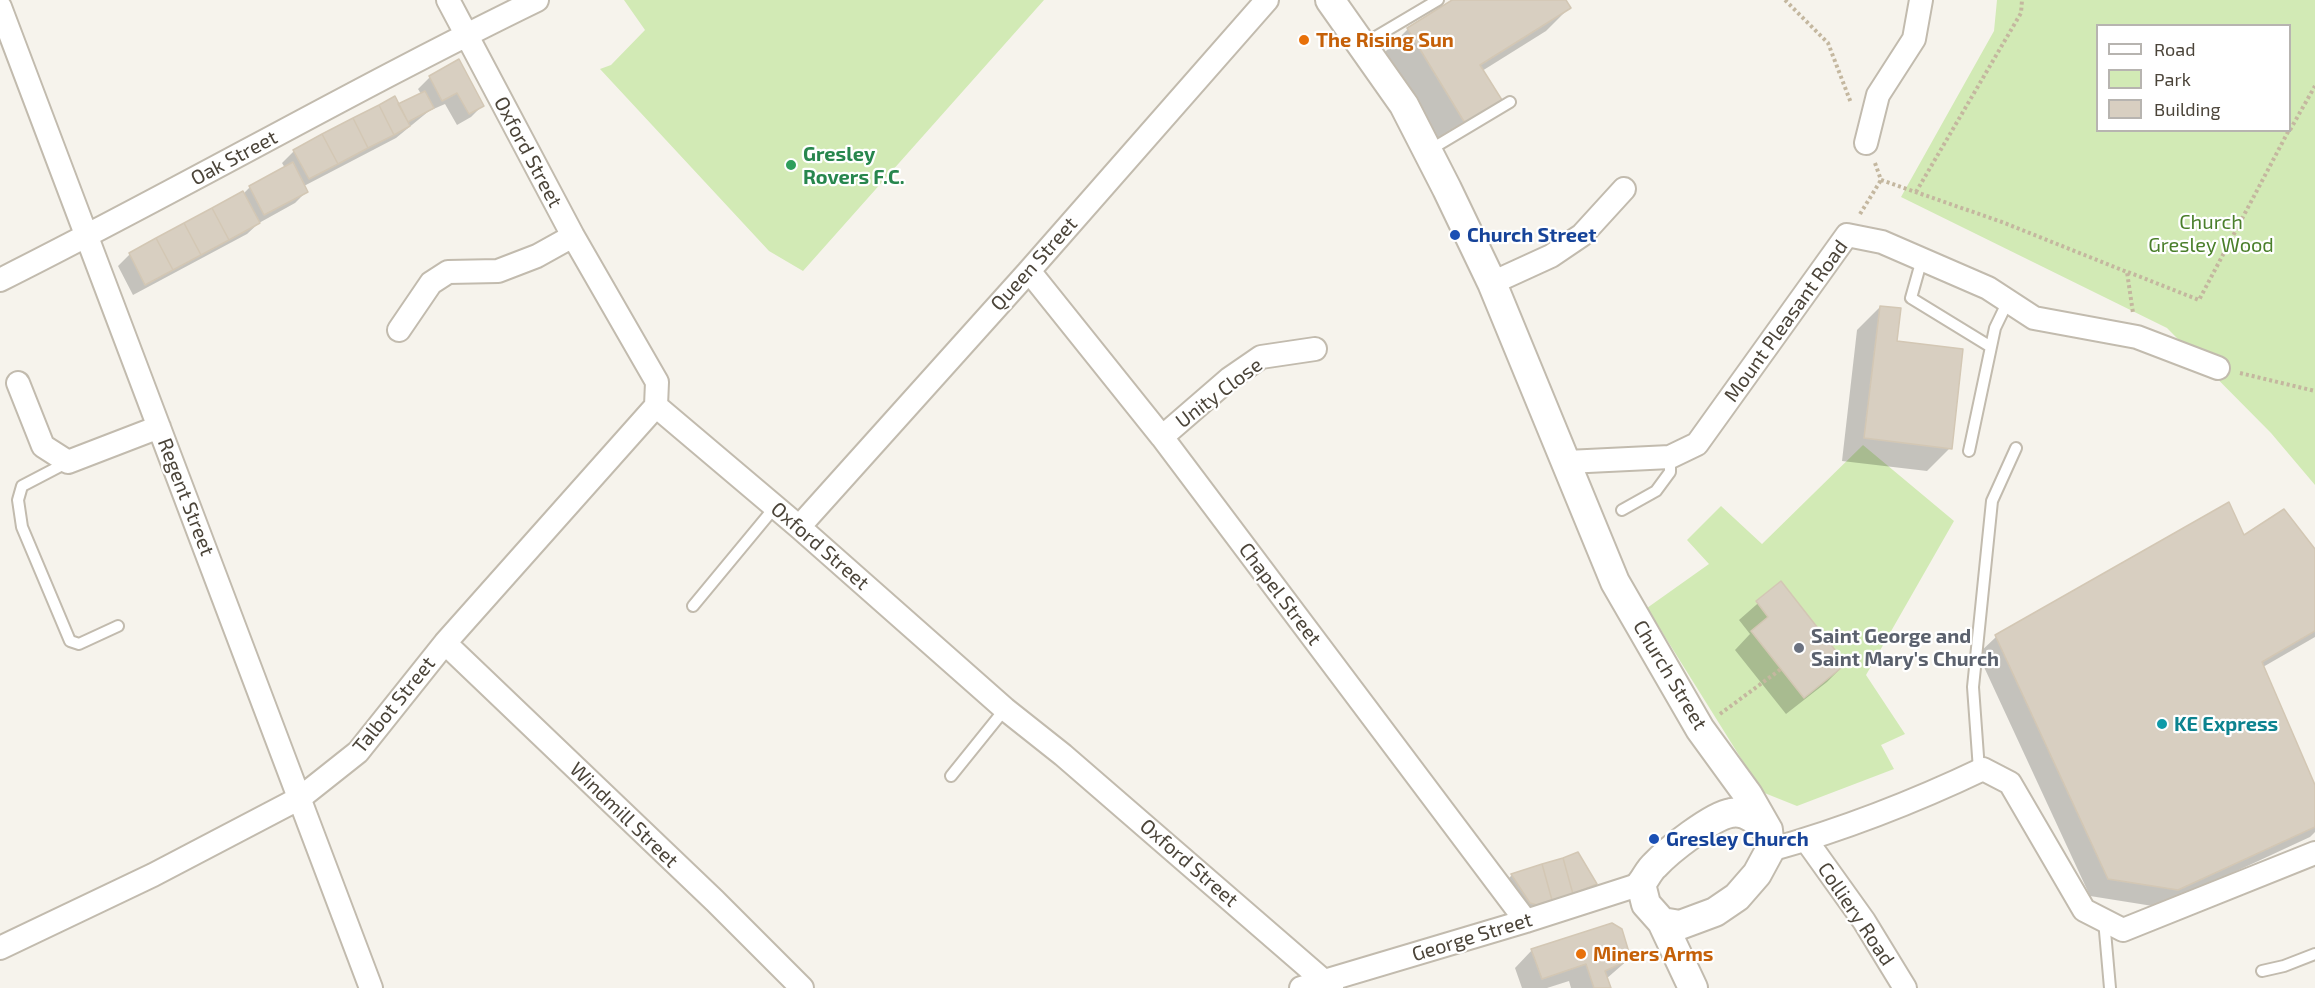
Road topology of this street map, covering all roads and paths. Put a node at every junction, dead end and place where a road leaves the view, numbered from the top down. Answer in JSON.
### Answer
{"nodes":[{"id":1,"x":448,"y":0,"type":"edge"},
{"id":2,"x":537,"y":0,"type":"edge"},
{"id":3,"x":1268,"y":0,"type":"edge"},
{"id":4,"x":1330,"y":0,"type":"edge"},
{"id":5,"x":1438,"y":0,"type":"edge"},
{"id":6,"x":1785,"y":0,"type":"edge"},
{"id":7,"x":1921,"y":0,"type":"edge"},
{"id":8,"x":2022,"y":0,"type":"edge"},
{"id":9,"x":0,"y":7,"type":"edge"},
{"id":10,"x":466,"y":34,"type":"junction"},
{"id":11,"x":1362,"y":45,"type":"junction"},
{"id":12,"x":2315,"y":86,"type":"edge"},
{"id":13,"x":1510,"y":102,"type":"dead end"},
{"id":14,"x":2291,"y":127,"type":"edge"},
{"id":15,"x":2288,"y":132,"type":"edge"},
{"id":16,"x":1866,"y":142,"type":"junction"},
{"id":17,"x":1427,"y":151,"type":"junction"},
{"id":18,"x":1881,"y":180,"type":"junction"},
{"id":19,"x":1624,"y":189,"type":"dead end"},
{"id":20,"x":1916,"y":192,"type":"junction"},
{"id":21,"x":1847,"y":235,"type":"junction"},
{"id":22,"x":573,"y":236,"type":"junction"},
{"id":23,"x":86,"y":237,"type":"junction"},
{"id":24,"x":1922,"y":259,"type":"junction"},
{"id":25,"x":1029,"y":271,"type":"junction"},
{"id":26,"x":2127,"y":272,"type":"junction"},
{"id":27,"x":0,"y":280,"type":"edge"},
{"id":28,"x":1492,"y":284,"type":"junction"},
{"id":29,"x":2008,"y":301,"type":"junction"},
{"id":30,"x":399,"y":330,"type":"dead end"},
{"id":31,"x":2137,"y":337,"type":"junction"},
{"id":32,"x":1991,"y":347,"type":"junction"},
{"id":33,"x":1315,"y":350,"type":"dead end"},
{"id":34,"x":2218,"y":368,"type":"joint"},
{"id":35,"x":18,"y":383,"type":"dead end"},
{"id":36,"x":2315,"y":391,"type":"edge"},
{"id":37,"x":656,"y":406,"type":"junction"},
{"id":38,"x":159,"y":427,"type":"junction"},
{"id":39,"x":1162,"y":437,"type":"junction"},
{"id":40,"x":2016,"y":448,"type":"dead end"},
{"id":41,"x":1969,"y":451,"type":"dead end"},
{"id":42,"x":1670,"y":457,"type":"junction"},
{"id":43,"x":68,"y":462,"type":"junction"},
{"id":44,"x":1567,"y":462,"type":"junction"},
{"id":45,"x":775,"y":507,"type":"junction"},
{"id":46,"x":1623,"y":510,"type":"dead end"},
{"id":47,"x":799,"y":526,"type":"junction"},
{"id":48,"x":693,"y":606,"type":"dead end"},
{"id":49,"x":118,"y":626,"type":"dead end"},
{"id":50,"x":445,"y":643,"type":"junction"},
{"id":51,"x":1781,"y":669,"type":"dead end"},
{"id":52,"x":1005,"y":709,"type":"junction"},
{"id":53,"x":1700,"y":729,"type":"junction"},
{"id":54,"x":1728,"y":769,"type":"junction"},
{"id":55,"x":1979,"y":771,"type":"junction"},
{"id":56,"x":951,"y":776,"type":"dead end"},
{"id":57,"x":300,"y":798,"type":"junction"},
{"id":58,"x":1710,"y":822,"type":"junction"},
{"id":59,"x":1768,"y":840,"type":"junction"},
{"id":60,"x":1806,"y":840,"type":"junction"},
{"id":61,"x":2315,"y":853,"type":"edge"},
{"id":62,"x":1641,"y":884,"type":"junction"},
{"id":63,"x":2104,"y":920,"type":"junction"},
{"id":64,"x":1526,"y":921,"type":"junction"},
{"id":65,"x":1662,"y":922,"type":"junction"},
{"id":66,"x":0,"y":948,"type":"edge"},
{"id":67,"x":2315,"y":954,"type":"edge"},
{"id":68,"x":2262,"y":971,"type":"dead end"},
{"id":69,"x":1328,"y":984,"type":"edge"},
{"id":70,"x":371,"y":988,"type":"edge"},
{"id":71,"x":802,"y":988,"type":"edge"},
{"id":72,"x":1301,"y":988,"type":"edge"},
{"id":73,"x":1693,"y":988,"type":"edge"},
{"id":74,"x":1905,"y":988,"type":"edge"},
{"id":75,"x":2110,"y":988,"type":"edge"}],
"edges":[{"from":1,"to":10,"type":"street","name":"Oxford Street"},
{"from":2,"to":10,"type":"street","name":"Oak Street"},
{"from":3,"to":25,"type":"street","name":"Queen Street"},
{"from":4,"to":11,"type":"street","name":"Church Street"},
{"from":5,"to":11,"type":"lane"},
{"from":6,"to":16,"type":"path"},
{"from":7,"to":16,"type":"street"},
{"from":8,"to":20,"type":"path"},
{"from":9,"to":23,"type":"street","name":"Regent Street"},
{"from":10,"to":22,"type":"street","name":"Oxford Street"},
{"from":10,"to":23,"type":"street","name":"Oak Street"},
{"from":11,"to":17,"type":"street","name":"Church Street"},
{"from":12,"to":14,"type":"path"},
{"from":13,"to":17,"type":"lane"},
{"from":15,"to":26,"type":"path"},
{"from":16,"to":18,"type":"path"},
{"from":17,"to":28,"type":"street","name":"Church Street"},
{"from":18,"to":20,"type":"path"},
{"from":18,"to":21,"type":"path"},
{"from":19,"to":28,"type":"street"},
{"from":20,"to":26,"type":"path"},
{"from":21,"to":24,"type":"street","name":"Mount Pleasant Road"},
{"from":21,"to":42,"type":"street","name":"Mount Pleasant Road"},
{"from":22,"to":30,"type":"street"},
{"from":22,"to":37,"type":"street","name":"Oxford Street"},
{"from":23,"to":27,"type":"street","name":"Oak Street"},
{"from":23,"to":38,"type":"street","name":"Regent Street"},
{"from":24,"to":29,"type":"street","name":"Mount Pleasant Road"},
{"from":24,"to":32,"type":"lane"},
{"from":25,"to":39,"type":"street","name":"Chapel Street"},
{"from":25,"to":47,"type":"street","name":"Queen Street"},
{"from":26,"to":31,"type":"path"},
{"from":28,"to":44,"type":"street","name":"Church Street"},
{"from":29,"to":31,"type":"street","name":"Mount Pleasant Road"},
{"from":29,"to":32,"type":"lane"},
{"from":31,"to":34,"type":"street","name":"Mount Pleasant Road"},
{"from":32,"to":41,"type":"lane"},
{"from":33,"to":39,"type":"street","name":"Unity Close"},
{"from":34,"to":36,"type":"path"},
{"from":35,"to":43,"type":"street"},
{"from":37,"to":45,"type":"street","name":"Oxford Street"},
{"from":37,"to":50,"type":"street","name":"Talbot Street"},
{"from":38,"to":43,"type":"street"},
{"from":38,"to":57,"type":"street","name":"Regent Street"},
{"from":39,"to":64,"type":"street","name":"Chapel Street"},
{"from":40,"to":55,"type":"lane"},
{"from":42,"to":44,"type":"street","name":"Mount Pleasant Road"},
{"from":42,"to":46,"type":"lane"},
{"from":43,"to":49,"type":"lane"},
{"from":44,"to":53,"type":"street","name":"Church Street"},
{"from":45,"to":47,"type":"street","name":"Oxford Street"},
{"from":45,"to":48,"type":"lane"},
{"from":47,"to":52,"type":"street","name":"Oxford Street"},
{"from":50,"to":57,"type":"street","name":"Talbot Street"},
{"from":50,"to":71,"type":"street","name":"Windmill Street"},
{"from":51,"to":53,"type":"path"},
{"from":52,"to":56,"type":"lane"},
{"from":52,"to":69,"type":"street","name":"Oxford Street"},
{"from":53,"to":54,"type":"street","name":"Church Street"},
{"from":54,"to":58,"type":"street"},
{"from":54,"to":59,"type":"street","name":"Church Street"},
{"from":55,"to":60,"type":"street"},
{"from":55,"to":63,"type":"street"},
{"from":57,"to":66,"type":"street","name":"Talbot Street"},
{"from":57,"to":70,"type":"street","name":"Regent Street"},
{"from":58,"to":59,"type":"street"},
{"from":58,"to":62,"type":"street"},
{"from":59,"to":60,"type":"street"},
{"from":59,"to":65,"type":"street"},
{"from":60,"to":74,"type":"street","name":"Colliery Road"},
{"from":61,"to":63,"type":"street"},
{"from":62,"to":64,"type":"street","name":"George Street"},
{"from":62,"to":65,"type":"street"},
{"from":63,"to":75,"type":"lane"},
{"from":64,"to":69,"type":"street","name":"George Street"},
{"from":65,"to":73,"type":"street"},
{"from":67,"to":68,"type":"lane"},
{"from":69,"to":72,"type":"street","name":"George Street"}]}
